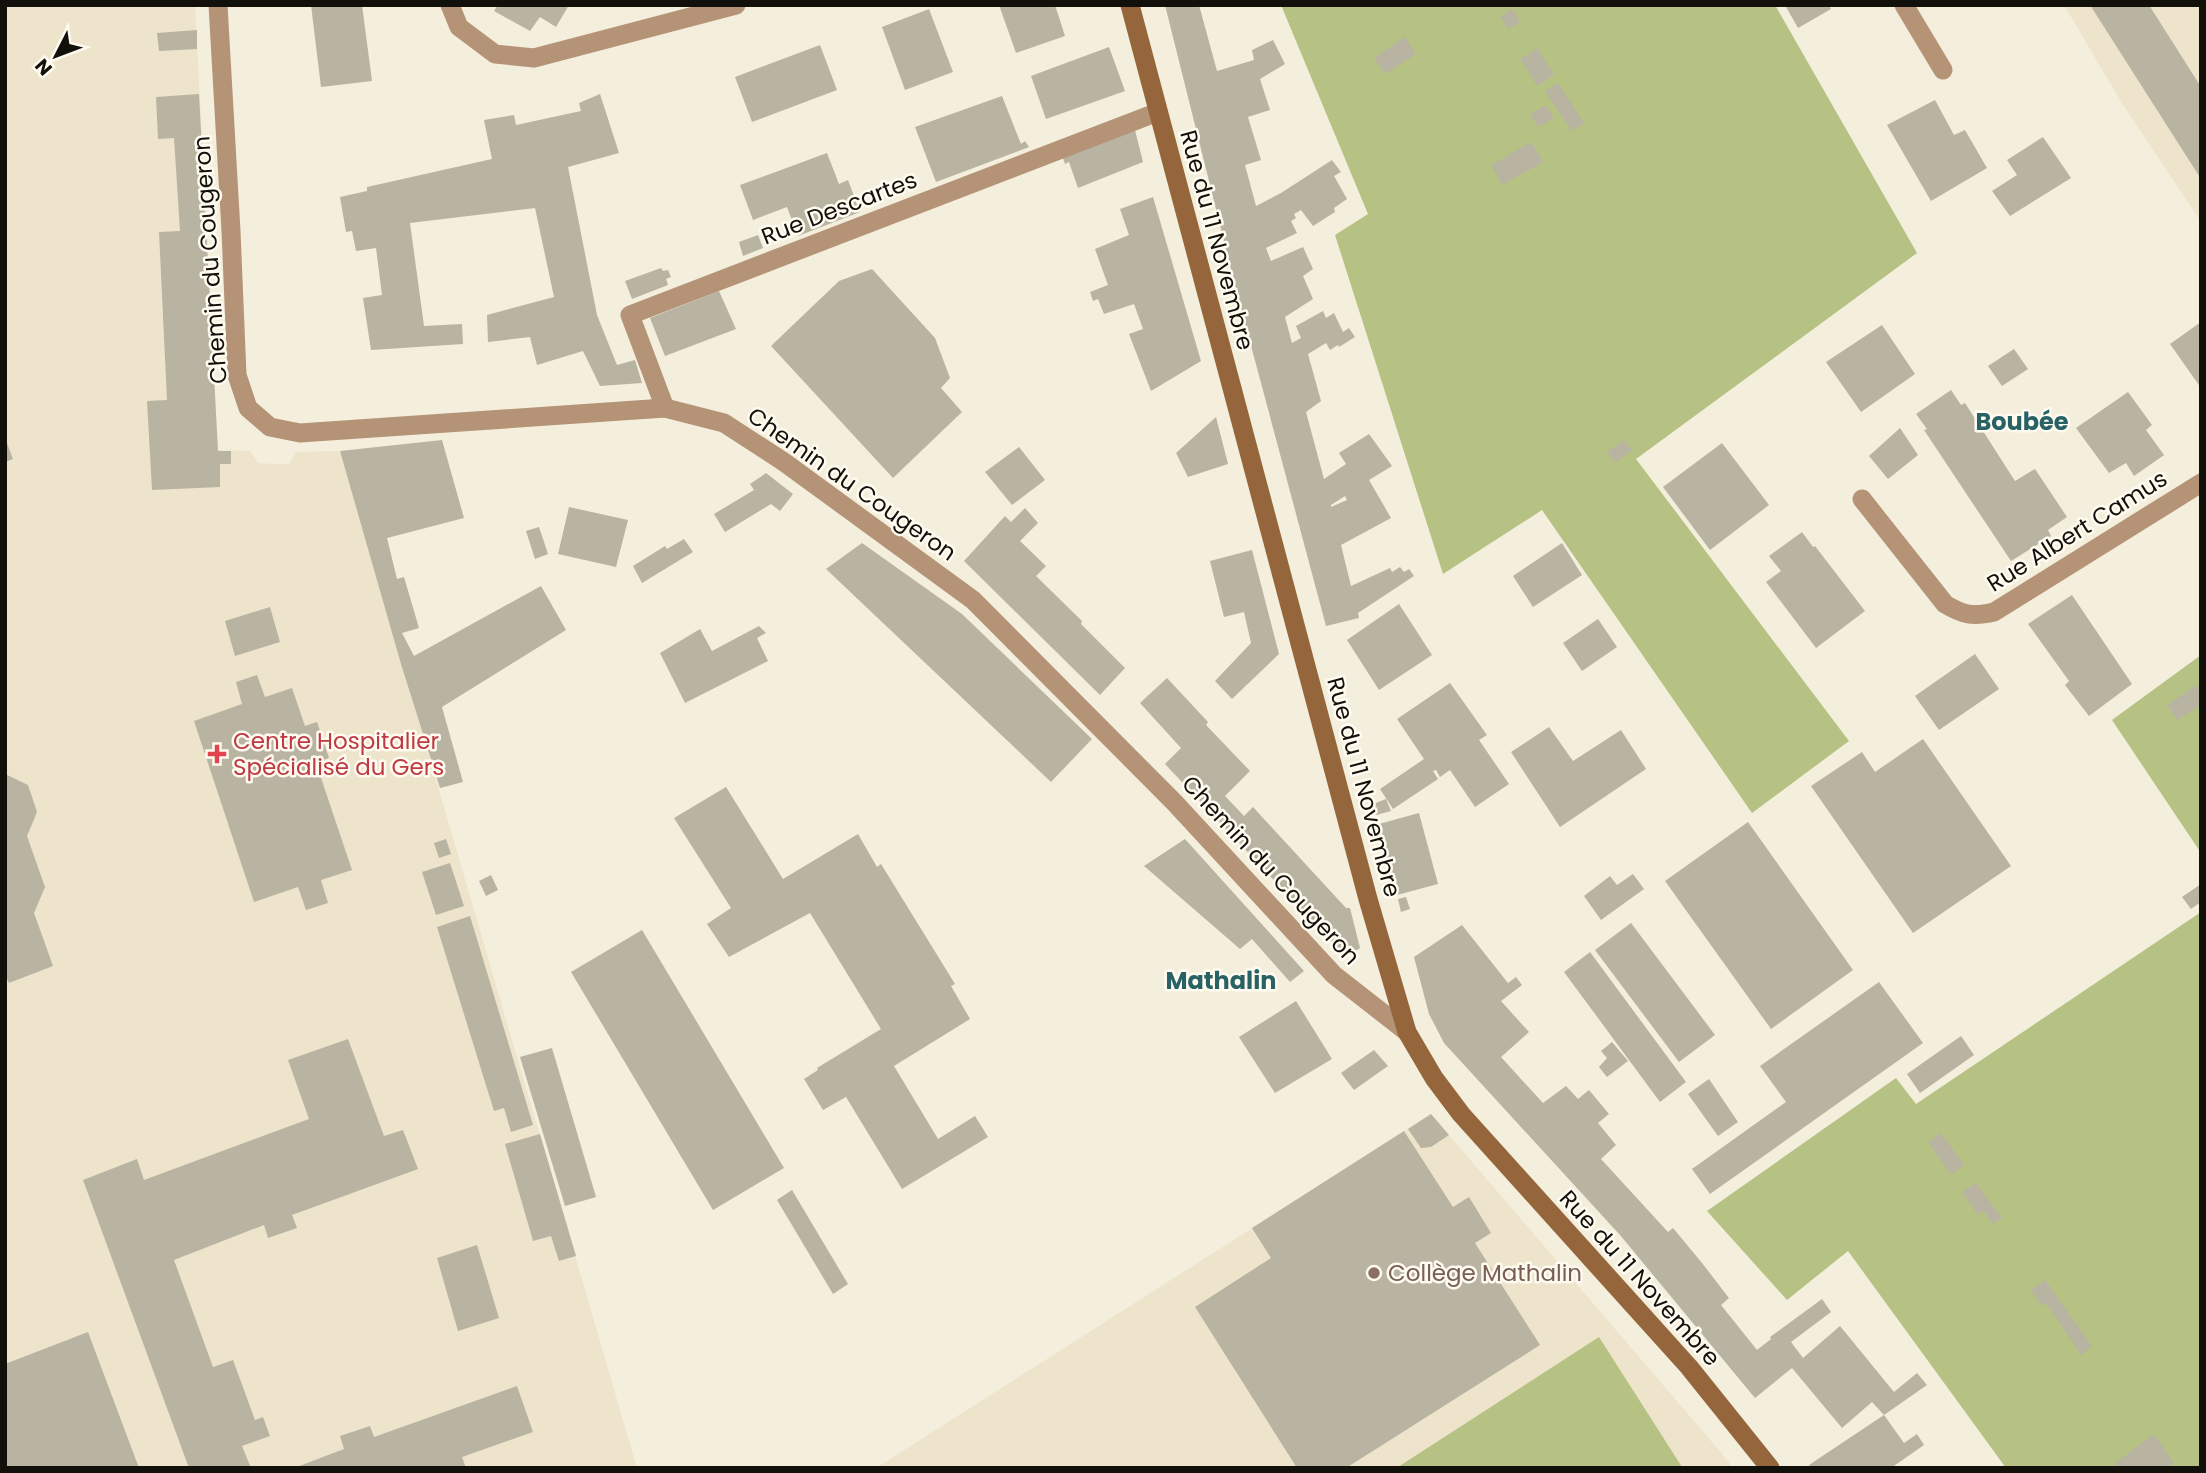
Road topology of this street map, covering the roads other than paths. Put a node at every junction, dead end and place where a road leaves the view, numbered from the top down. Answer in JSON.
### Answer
{"nodes":[{"id":1,"x":218,"y":5,"type":"edge"},
{"id":2,"x":450,"y":5,"type":"edge"},
{"id":3,"x":736,"y":5,"type":"edge"},
{"id":4,"x":1130,"y":5,"type":"edge"},
{"id":5,"x":1904,"y":5,"type":"edge"},
{"id":6,"x":1943,"y":70,"type":"dead end"},
{"id":7,"x":1158,"y":112,"type":"junction"},
{"id":8,"x":665,"y":408,"type":"junction"},
{"id":9,"x":2201,"y":483,"type":"edge"},
{"id":10,"x":1862,"y":499,"type":"dead end"},
{"id":11,"x":1407,"y":1032,"type":"junction"},
{"id":12,"x":1770,"y":1468,"type":"edge"}],
"edges":[{"from":1,"to":8,"type":"street","name":"Chemin du Cougeron"},
{"from":2,"to":3,"type":"street"},
{"from":4,"to":7,"type":"main road","name":"Rue du 11 Novembre"},
{"from":5,"to":6,"type":"street"},
{"from":7,"to":8,"type":"street","name":"Rue Descartes"},
{"from":7,"to":11,"type":"main road","name":"Rue du 11 Novembre"},
{"from":8,"to":11,"type":"street","name":"Chemin du Cougeron"},
{"from":9,"to":10,"type":"street","name":"Rue Albert Camus"},
{"from":11,"to":12,"type":"main road","name":"Rue du 11 Novembre"}]}
